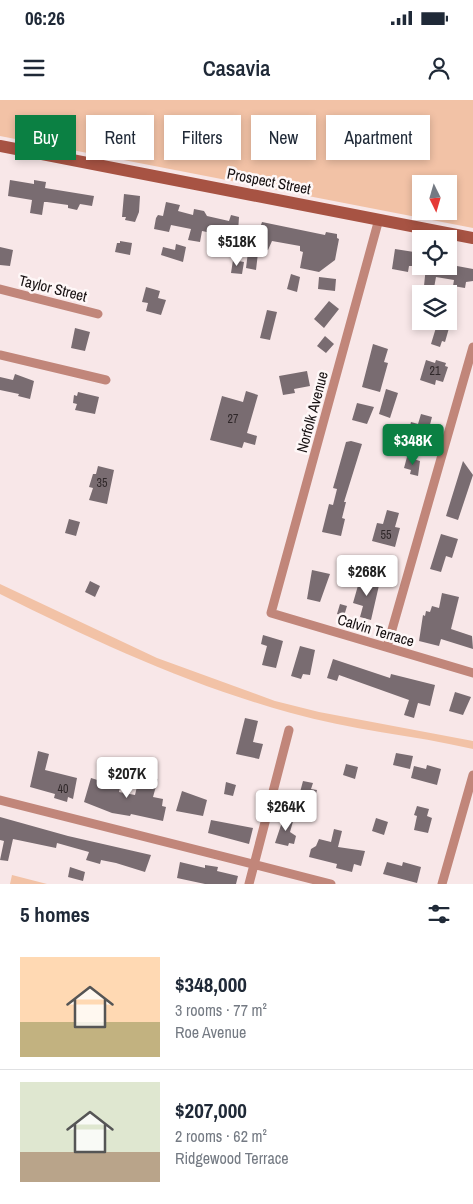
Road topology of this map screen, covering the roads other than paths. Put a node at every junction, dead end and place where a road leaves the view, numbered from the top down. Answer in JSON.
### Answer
{"nodes":[{"id":1,"x":0,"y":146,"type":"edge"},
{"id":2,"x":379,"y":219,"type":"junction"},
{"id":3,"x":473,"y":238,"type":"edge"},
{"id":4,"x":0,"y":289,"type":"edge"},
{"id":5,"x":98,"y":314,"type":"dead end"},
{"id":6,"x":473,"y":347,"type":"edge"},
{"id":7,"x":0,"y":355,"type":"edge"},
{"id":8,"x":106,"y":380,"type":"dead end"},
{"id":9,"x":271,"y":613,"type":"joint"},
{"id":10,"x":387,"y":647,"type":"junction"},
{"id":11,"x":473,"y":673,"type":"edge"},
{"id":12,"x":289,"y":730,"type":"dead end"},
{"id":13,"x":473,"y":775,"type":"edge"},
{"id":14,"x":0,"y":800,"type":"edge"},
{"id":15,"x":255,"y":865,"type":"junction"},
{"id":16,"x":249,"y":884,"type":"edge"},
{"id":17,"x":331,"y":884,"type":"edge"},
{"id":18,"x":442,"y":884,"type":"edge"}],
"edges":[{"from":1,"to":2,"type":"main road","name":"Prospect Street"},
{"from":2,"to":3,"type":"main road","name":"Prospect Street"},
{"from":2,"to":9,"type":"street","name":"Norfolk Avenue"},
{"from":4,"to":5,"type":"street","name":"Taylor Street"},
{"from":6,"to":10,"type":"street"},
{"from":7,"to":8,"type":"street"},
{"from":9,"to":10,"type":"street","name":"Calvin Terrace"},
{"from":10,"to":11,"type":"street","name":"Calvin Terrace"},
{"from":12,"to":15,"type":"street"},
{"from":13,"to":18,"type":"street"},
{"from":14,"to":15,"type":"street"},
{"from":15,"to":16,"type":"street"},
{"from":15,"to":17,"type":"street"}]}
